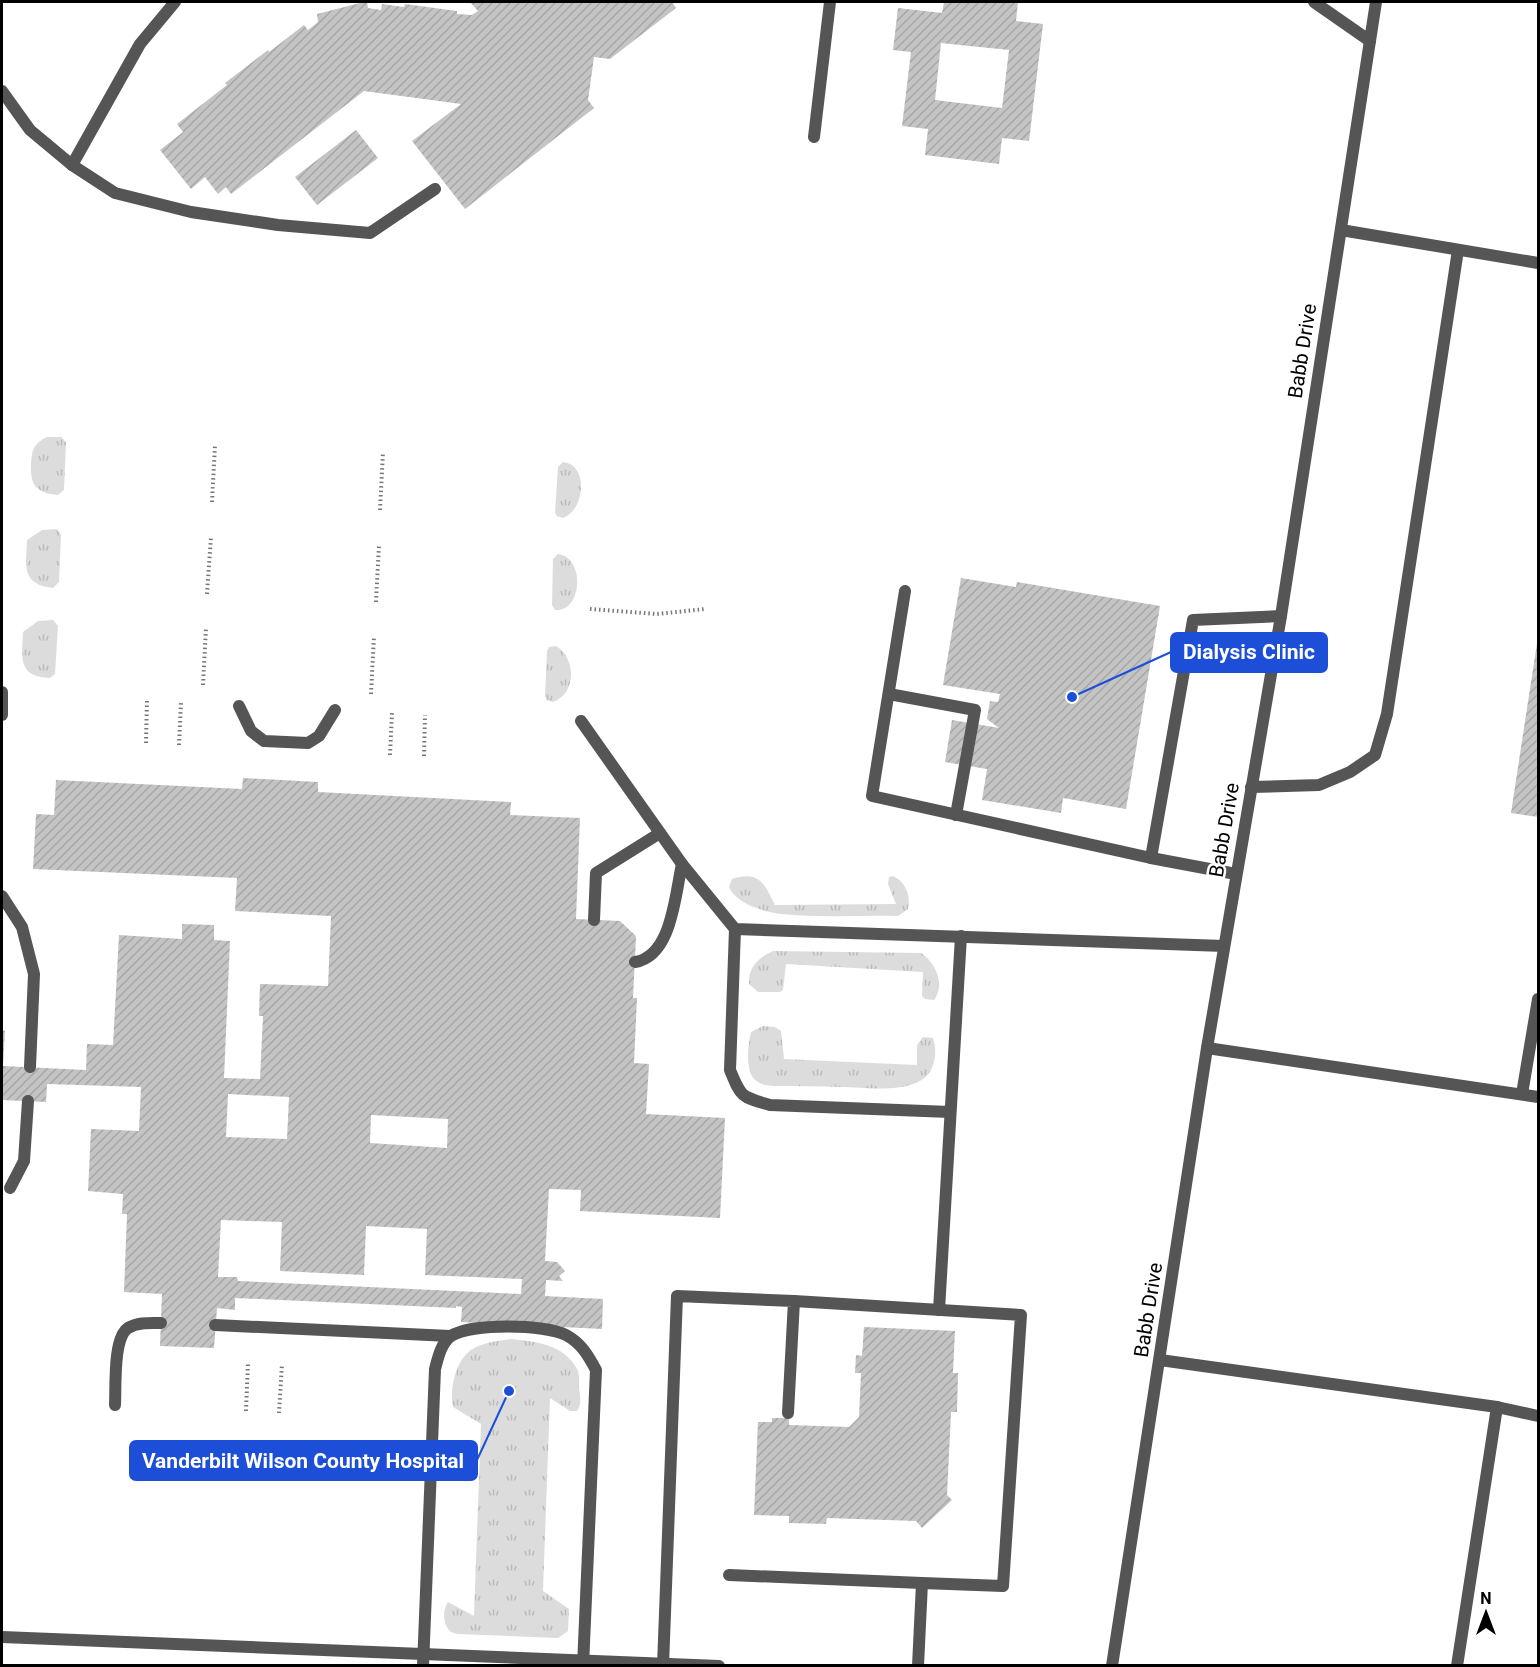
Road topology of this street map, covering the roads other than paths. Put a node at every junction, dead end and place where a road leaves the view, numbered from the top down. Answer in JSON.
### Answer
{"nodes":[{"id":1,"x":176,"y":2,"type":"edge"},
{"id":2,"x":830,"y":2,"type":"edge"},
{"id":3,"x":1314,"y":2,"type":"edge"},
{"id":4,"x":1376,"y":2,"type":"edge"},
{"id":5,"x":1370,"y":40,"type":"junction"},
{"id":6,"x":2,"y":91,"type":"edge"},
{"id":7,"x":814,"y":137,"type":"dead end"},
{"id":8,"x":72,"y":165,"type":"junction"},
{"id":9,"x":435,"y":189,"type":"dead end"},
{"id":10,"x":1341,"y":230,"type":"junction"},
{"id":11,"x":1458,"y":250,"type":"junction"},
{"id":12,"x":1539,"y":263,"type":"edge"},
{"id":13,"x":905,"y":591,"type":"dead end"},
{"id":14,"x":1281,"y":616,"type":"junction"},
{"id":15,"x":2,"y":692,"type":"edge"},
{"id":16,"x":889,"y":694,"type":"junction"},
{"id":17,"x":239,"y":706,"type":"dead end"},
{"id":18,"x":335,"y":710,"type":"dead end"},
{"id":19,"x":2,"y":715,"type":"edge"},
{"id":20,"x":581,"y":721,"type":"dead end"},
{"id":21,"x":1251,"y":787,"type":"junction"},
{"id":22,"x":956,"y":815,"type":"junction"},
{"id":23,"x":660,"y":833,"type":"junction"},
{"id":24,"x":1151,"y":858,"type":"junction"},
{"id":25,"x":682,"y":864,"type":"junction"},
{"id":26,"x":1236,"y":874,"type":"junction"},
{"id":27,"x":2,"y":896,"type":"edge"},
{"id":28,"x":594,"y":920,"type":"dead end"},
{"id":29,"x":735,"y":929,"type":"junction"},
{"id":30,"x":961,"y":936,"type":"junction"},
{"id":31,"x":1224,"y":946,"type":"junction"},
{"id":32,"x":634,"y":962,"type":"dead end"},
{"id":33,"x":1539,"y":999,"type":"edge"},
{"id":34,"x":1207,"y":1048,"type":"junction"},
{"id":35,"x":30,"y":1067,"type":"dead end"},
{"id":36,"x":1522,"y":1094,"type":"junction"},
{"id":37,"x":1539,"y":1097,"type":"edge"},
{"id":38,"x":28,"y":1101,"type":"dead end"},
{"id":39,"x":950,"y":1112,"type":"junction"},
{"id":40,"x":10,"y":1188,"type":"dead end"},
{"id":41,"x":794,"y":1301,"type":"junction"},
{"id":42,"x":939,"y":1310,"type":"junction"},
{"id":43,"x":161,"y":1323,"type":"dead end"},
{"id":44,"x":216,"y":1325,"type":"dead end"},
{"id":45,"x":450,"y":1336,"type":"junction"},
{"id":46,"x":1160,"y":1360,"type":"junction"},
{"id":47,"x":115,"y":1405,"type":"dead end"},
{"id":48,"x":1497,"y":1407,"type":"junction"},
{"id":49,"x":788,"y":1413,"type":"dead end"},
{"id":50,"x":1539,"y":1416,"type":"edge"},
{"id":51,"x":729,"y":1575,"type":"dead end"},
{"id":52,"x":922,"y":1583,"type":"junction"},
{"id":53,"x":2,"y":1637,"type":"edge"},
{"id":54,"x":423,"y":1659,"type":"edge"},
{"id":55,"x":583,"y":1663,"type":"edge"},
{"id":56,"x":663,"y":1664,"type":"edge"},
{"id":57,"x":719,"y":1665,"type":"edge"},
{"id":58,"x":918,"y":1665,"type":"edge"},
{"id":59,"x":1112,"y":1665,"type":"edge"},
{"id":60,"x":1457,"y":1665,"type":"edge"}],
"edges":[{"from":1,"to":8,"type":"street"},
{"from":2,"to":7,"type":"street"},
{"from":3,"to":5,"type":"street"},
{"from":4,"to":5,"type":"street","name":"Babb Drive"},
{"from":5,"to":10,"type":"street","name":"Babb Drive"},
{"from":6,"to":8,"type":"street"},
{"from":8,"to":9,"type":"street"},
{"from":10,"to":11,"type":"street"},
{"from":10,"to":14,"type":"street","name":"Babb Drive"},
{"from":11,"to":12,"type":"street"},
{"from":11,"to":21,"type":"street"},
{"from":13,"to":16,"type":"street"},
{"from":14,"to":21,"type":"street","name":"Babb Drive"},
{"from":14,"to":24,"type":"street"},
{"from":15,"to":19,"type":"street"},
{"from":16,"to":22,"type":"street"},
{"from":16,"to":22,"type":"street"},
{"from":17,"to":18,"type":"street"},
{"from":20,"to":23,"type":"street"},
{"from":21,"to":26,"type":"street","name":"Babb Drive"},
{"from":22,"to":24,"type":"street"},
{"from":23,"to":25,"type":"street"},
{"from":23,"to":28,"type":"street"},
{"from":24,"to":26,"type":"street"},
{"from":25,"to":29,"type":"street"},
{"from":25,"to":32,"type":"street"},
{"from":26,"to":31,"type":"street","name":"Babb Drive"},
{"from":27,"to":35,"type":"street"},
{"from":29,"to":30,"type":"street"},
{"from":29,"to":39,"type":"street"},
{"from":30,"to":31,"type":"street"},
{"from":30,"to":39,"type":"street"},
{"from":31,"to":34,"type":"street","name":"Babb Drive"},
{"from":33,"to":36,"type":"street"},
{"from":34,"to":36,"type":"street"},
{"from":34,"to":46,"type":"street","name":"Babb Drive"},
{"from":36,"to":37,"type":"street"},
{"from":38,"to":40,"type":"street"},
{"from":39,"to":42,"type":"street"},
{"from":41,"to":42,"type":"street"},
{"from":41,"to":49,"type":"street"},
{"from":41,"to":56,"type":"street"},
{"from":42,"to":52,"type":"street"},
{"from":43,"to":47,"type":"street"},
{"from":44,"to":45,"type":"street"},
{"from":45,"to":54,"type":"street"},
{"from":45,"to":55,"type":"street"},
{"from":46,"to":48,"type":"street"},
{"from":46,"to":59,"type":"street","name":"Babb Drive"},
{"from":48,"to":50,"type":"street"},
{"from":48,"to":60,"type":"street"},
{"from":51,"to":52,"type":"street"},
{"from":52,"to":58,"type":"street"},
{"from":53,"to":54,"type":"street"},
{"from":54,"to":55,"type":"street"},
{"from":55,"to":56,"type":"street"},
{"from":56,"to":57,"type":"street"}]}
